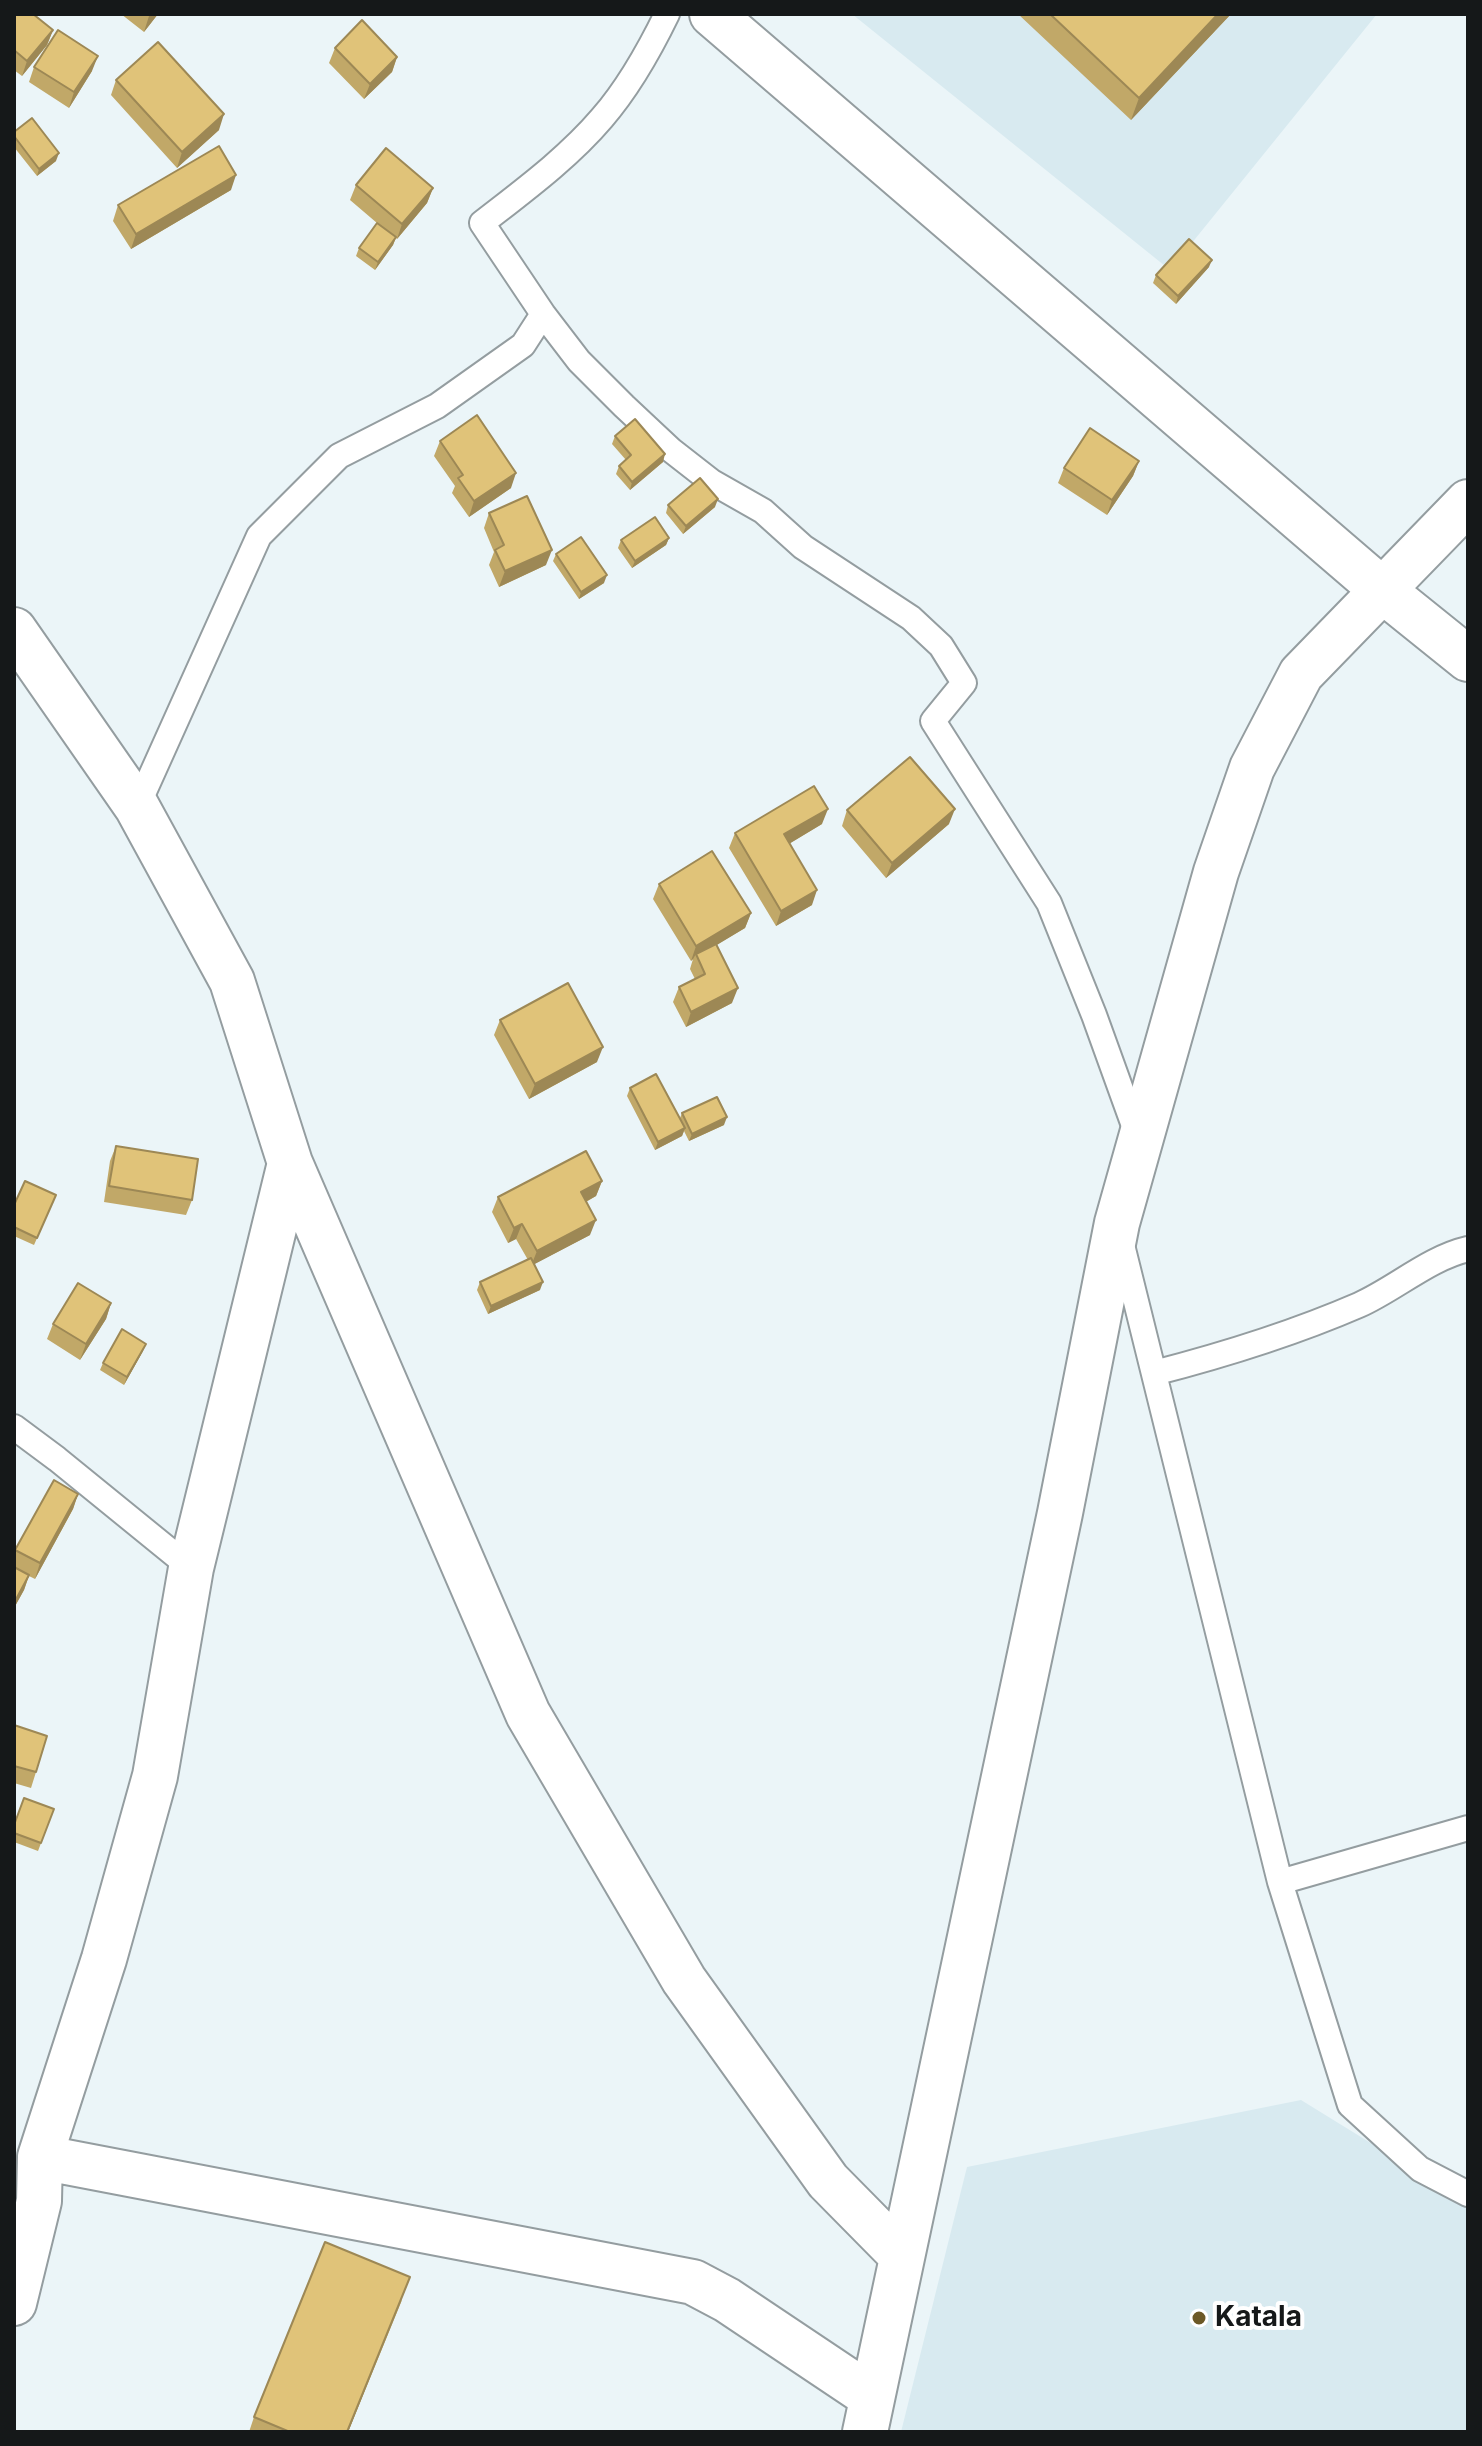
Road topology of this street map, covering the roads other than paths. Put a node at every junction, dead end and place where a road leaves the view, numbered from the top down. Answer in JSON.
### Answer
{"nodes":[{"id":1,"x":667,"y":14,"type":"edge"},
{"id":2,"x":712,"y":14,"type":"edge"},
{"id":3,"x":543,"y":314,"type":"junction"},
{"id":4,"x":1468,"y":502,"type":"edge"},
{"id":5,"x":1381,"y":589,"type":"junction"},
{"id":6,"x":14,"y":630,"type":"edge"},
{"id":7,"x":1468,"y":659,"type":"edge"},
{"id":8,"x":137,"y":807,"type":"junction"},
{"id":9,"x":1140,"y":1141,"type":"junction"},
{"id":10,"x":290,"y":1163,"type":"junction"},
{"id":11,"x":1117,"y":1223,"type":"junction"},
{"id":12,"x":1468,"y":1249,"type":"edge"},
{"id":13,"x":1154,"y":1373,"type":"junction"},
{"id":14,"x":14,"y":1427,"type":"edge"},
{"id":15,"x":191,"y":1568,"type":"junction"},
{"id":16,"x":1468,"y":1828,"type":"edge"},
{"id":17,"x":1280,"y":1882,"type":"junction"},
{"id":18,"x":40,"y":2157,"type":"junction"},
{"id":19,"x":1468,"y":2194,"type":"edge"},
{"id":20,"x":27,"y":2203,"type":"edge"},
{"id":21,"x":902,"y":2256,"type":"junction"},
{"id":22,"x":14,"y":2303,"type":"edge"},
{"id":23,"x":869,"y":2414,"type":"edge"}],
"edges":[{"from":1,"to":3,"type":"lane"},
{"from":2,"to":5,"type":"street"},
{"from":3,"to":8,"type":"lane"},
{"from":3,"to":9,"type":"lane"},
{"from":4,"to":5,"type":"street"},
{"from":5,"to":7,"type":"street"},
{"from":5,"to":9,"type":"street"},
{"from":6,"to":8,"type":"street"},
{"from":8,"to":10,"type":"street"},
{"from":9,"to":11,"type":"street"},
{"from":10,"to":15,"type":"street"},
{"from":10,"to":21,"type":"street"},
{"from":11,"to":13,"type":"lane"},
{"from":11,"to":21,"type":"street"},
{"from":12,"to":13,"type":"lane"},
{"from":13,"to":17,"type":"lane"},
{"from":14,"to":15,"type":"lane"},
{"from":15,"to":18,"type":"street"},
{"from":16,"to":17,"type":"lane"},
{"from":17,"to":19,"type":"lane"},
{"from":18,"to":20,"type":"street"},
{"from":18,"to":23,"type":"street"},
{"from":20,"to":22,"type":"street"},
{"from":21,"to":23,"type":"street"}]}
